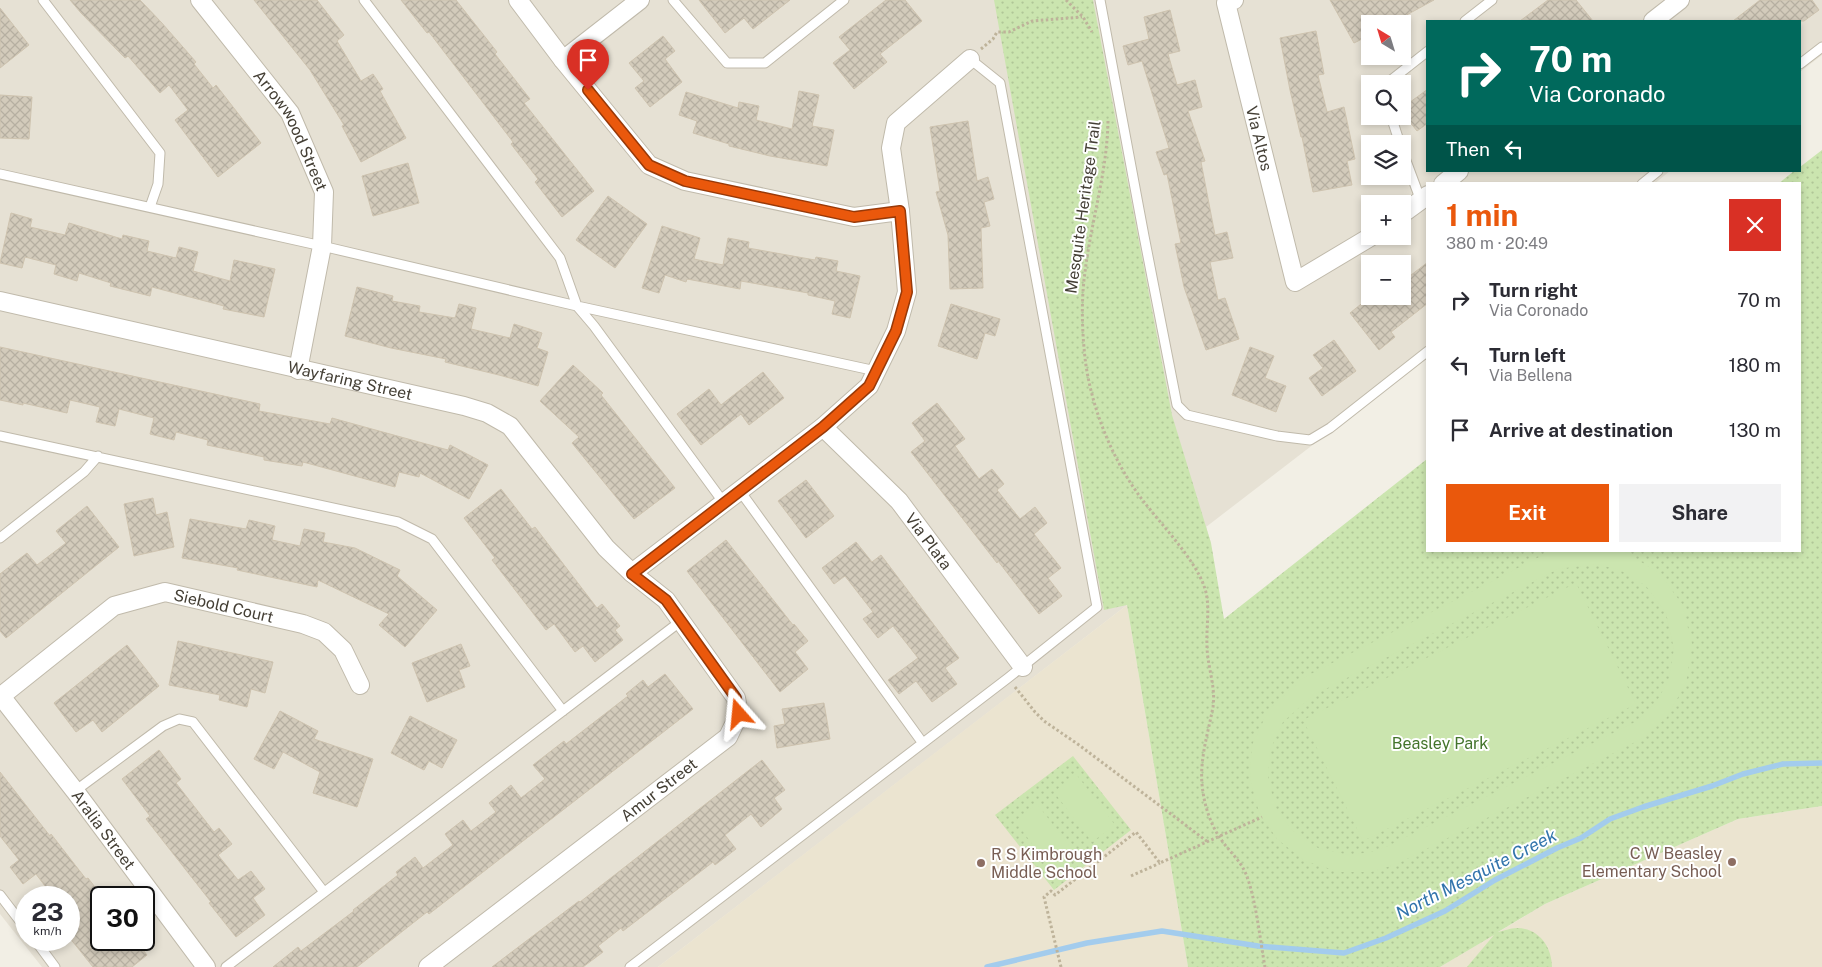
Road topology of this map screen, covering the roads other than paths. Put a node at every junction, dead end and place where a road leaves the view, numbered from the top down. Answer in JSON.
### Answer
{"nodes":[{"id":1,"x":43,"y":0,"type":"edge"},
{"id":2,"x":200,"y":0,"type":"edge"},
{"id":3,"x":364,"y":0,"type":"edge"},
{"id":4,"x":518,"y":0,"type":"edge"},
{"id":5,"x":640,"y":0,"type":"edge"},
{"id":6,"x":673,"y":0,"type":"edge"},
{"id":7,"x":844,"y":0,"type":"edge"},
{"id":8,"x":1100,"y":0,"type":"edge"},
{"id":9,"x":1234,"y":0,"type":"edge"},
{"id":10,"x":1492,"y":0,"type":"edge"},
{"id":11,"x":1680,"y":0,"type":"edge"},
{"id":12,"x":1466,"y":20,"type":"edge"},
{"id":13,"x":1653,"y":20,"type":"edge"},
{"id":14,"x":1822,"y":47,"type":"edge"},
{"id":15,"x":1426,"y":53,"type":"edge"},
{"id":16,"x":970,"y":59,"type":"joint"},
{"id":17,"x":563,"y":60,"type":"junction"},
{"id":18,"x":1801,"y":63,"type":"edge"},
{"id":19,"x":1397,"y":75,"type":"edge"},
{"id":20,"x":1411,"y":170,"type":"edge"},
{"id":21,"x":1458,"y":172,"type":"edge"},
{"id":22,"x":1657,"y":172,"type":"edge"},
{"id":23,"x":0,"y":174,"type":"edge"},
{"id":24,"x":1445,"y":182,"type":"edge"},
{"id":25,"x":1644,"y":182,"type":"edge"},
{"id":26,"x":1424,"y":198,"type":"edge"},
{"id":27,"x":150,"y":207,"type":"junction"},
{"id":28,"x":1411,"y":207,"type":"edge"},
{"id":29,"x":900,"y":211,"type":"junction"},
{"id":30,"x":1361,"y":244,"type":"edge"},
{"id":31,"x":322,"y":246,"type":"junction"},
{"id":32,"x":0,"y":301,"type":"edge"},
{"id":33,"x":577,"y":306,"type":"junction"},
{"id":34,"x":1426,"y":353,"type":"edge"},
{"id":35,"x":298,"y":370,"type":"junction"},
{"id":36,"x":876,"y":371,"type":"junction"},
{"id":37,"x":823,"y":427,"type":"junction"},
{"id":38,"x":0,"y":436,"type":"edge"},
{"id":39,"x":98,"y":456,"type":"junction"},
{"id":40,"x":740,"y":491,"type":"junction"},
{"id":41,"x":724,"y":503,"type":"junction"},
{"id":42,"x":0,"y":538,"type":"edge"},
{"id":43,"x":632,"y":574,"type":"junction"},
{"id":44,"x":681,"y":621,"type":"junction"},
{"id":45,"x":1023,"y":667,"type":"junction"},
{"id":46,"x":360,"y":685,"type":"dead end"},
{"id":47,"x":0,"y":696,"type":"edge"},
{"id":48,"x":563,"y":711,"type":"junction"},
{"id":49,"x":922,"y":742,"type":"junction"},
{"id":50,"x":75,"y":791,"type":"junction"},
{"id":51,"x":324,"y":892,"type":"junction"},
{"id":52,"x":0,"y":894,"type":"edge"},
{"id":53,"x":15,"y":914,"type":"edge"},
{"id":54,"x":43,"y":951,"type":"edge"},
{"id":55,"x":55,"y":967,"type":"edge"},
{"id":56,"x":206,"y":967,"type":"edge"},
{"id":57,"x":226,"y":967,"type":"edge"},
{"id":58,"x":428,"y":967,"type":"edge"},
{"id":59,"x":630,"y":967,"type":"edge"}],
"edges":[{"from":1,"to":27,"type":"lane"},
{"from":2,"to":31,"type":"street","name":"Arrowwood Street"},
{"from":3,"to":33,"type":"lane"},
{"from":4,"to":17,"type":"street"},
{"from":5,"to":17,"type":"street"},
{"from":6,"to":7,"type":"lane"},
{"from":8,"to":34,"type":"lane"},
{"from":9,"to":30,"type":"street","name":"Via Altos"},
{"from":10,"to":12,"type":"lane"},
{"from":11,"to":13,"type":"street"},
{"from":14,"to":18,"type":"lane"},
{"from":15,"to":19,"type":"lane"},
{"from":16,"to":29,"type":"street"},
{"from":16,"to":45,"type":"lane"},
{"from":17,"to":29,"type":"street"},
{"from":20,"to":26,"type":"lane"},
{"from":21,"to":24,"type":"street"},
{"from":22,"to":25,"type":"lane"},
{"from":23,"to":27,"type":"lane"},
{"from":26,"to":28,"type":"street"},
{"from":27,"to":31,"type":"lane"},
{"from":29,"to":36,"type":"street"},
{"from":31,"to":33,"type":"lane"},
{"from":31,"to":35,"type":"street","name":"Arrowwood Street"},
{"from":32,"to":35,"type":"street","name":"Wayfaring Street"},
{"from":33,"to":36,"type":"lane"},
{"from":33,"to":41,"type":"lane"},
{"from":35,"to":43,"type":"street","name":"Wayfaring Street"},
{"from":36,"to":37,"type":"street"},
{"from":37,"to":40,"type":"street"},
{"from":37,"to":45,"type":"street","name":"Via Plata"},
{"from":38,"to":39,"type":"lane"},
{"from":39,"to":42,"type":"lane"},
{"from":39,"to":48,"type":"lane"},
{"from":40,"to":41,"type":"street"},
{"from":40,"to":49,"type":"lane"},
{"from":41,"to":43,"type":"street"},
{"from":43,"to":44,"type":"street","name":"Amur Street"},
{"from":44,"to":48,"type":"lane"},
{"from":44,"to":58,"type":"street","name":"Amur Street"},
{"from":45,"to":49,"type":"lane"},
{"from":46,"to":47,"type":"street","name":"Siebold Court"},
{"from":47,"to":50,"type":"street","name":"Aralia Street"},
{"from":48,"to":51,"type":"lane"},
{"from":49,"to":59,"type":"lane"},
{"from":50,"to":51,"type":"lane"},
{"from":50,"to":56,"type":"street","name":"Aralia Street"},
{"from":51,"to":57,"type":"lane"},
{"from":52,"to":53,"type":"lane"},
{"from":54,"to":55,"type":"lane"}]}
